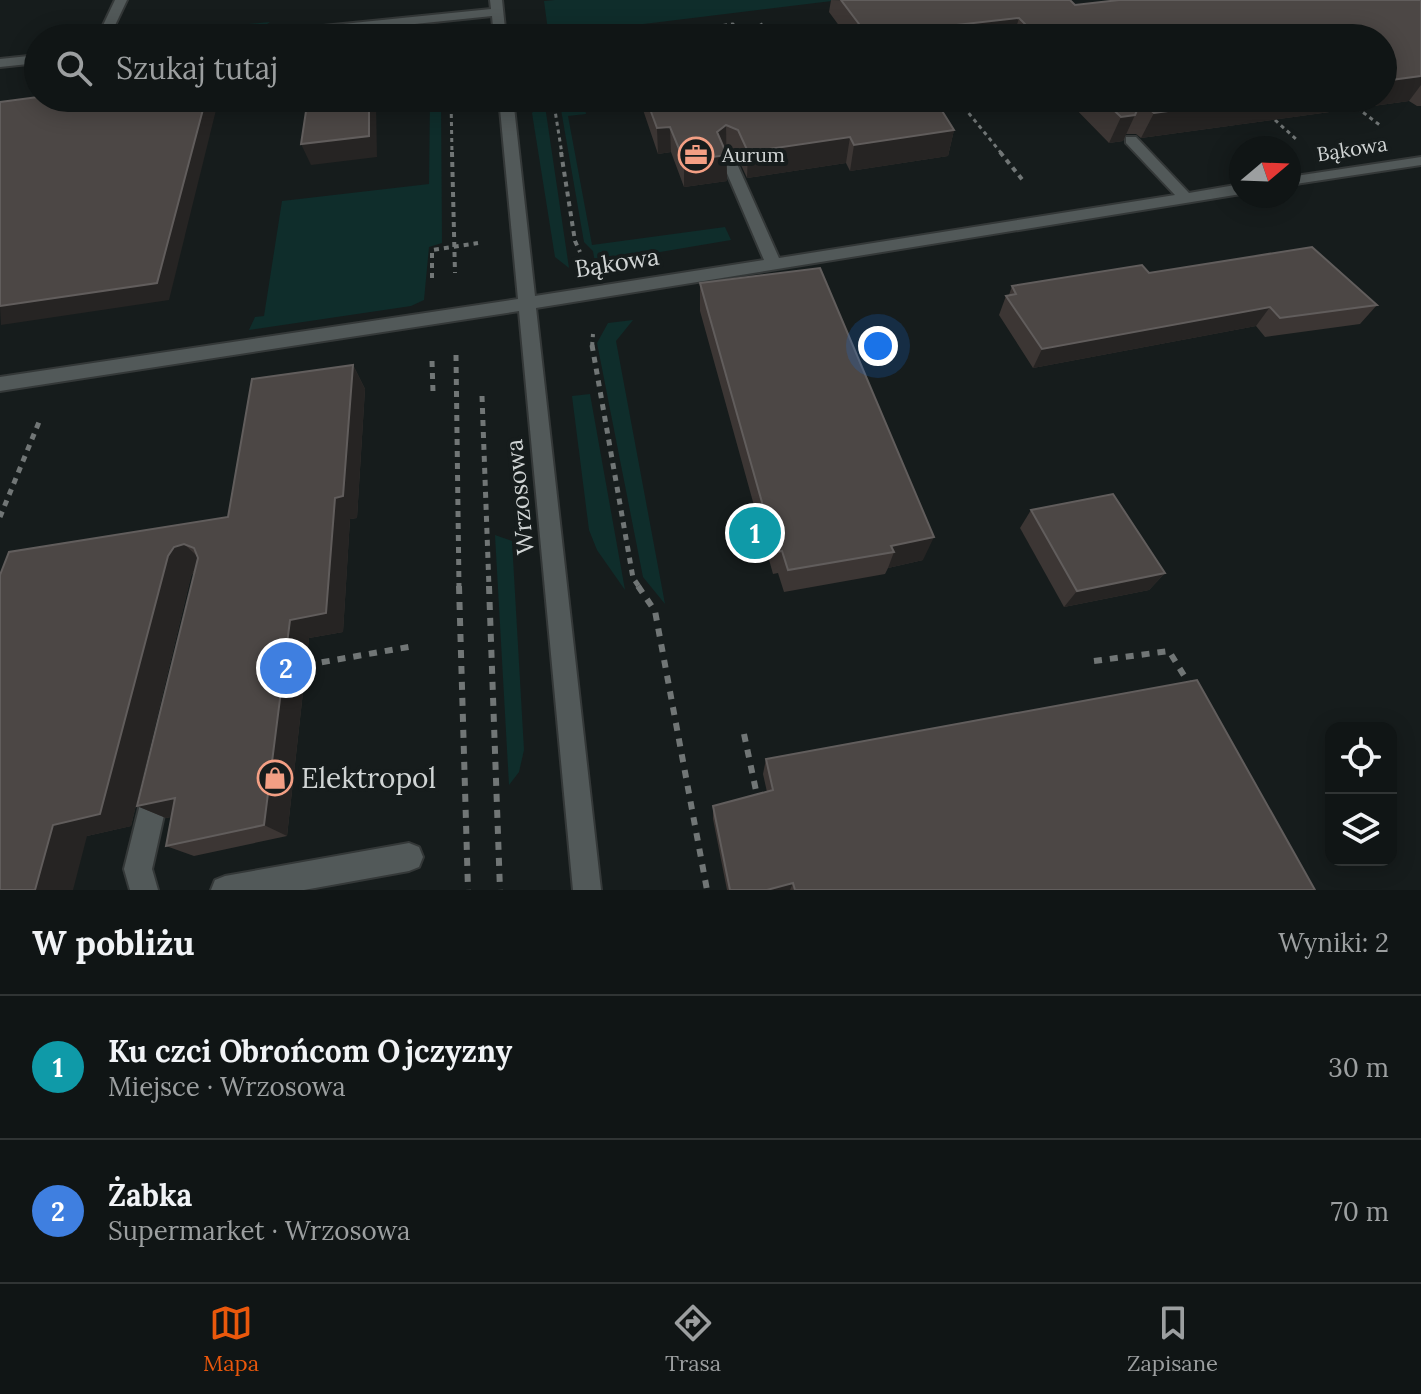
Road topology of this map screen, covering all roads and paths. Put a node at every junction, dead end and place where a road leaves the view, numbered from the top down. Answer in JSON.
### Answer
{"nodes":[{"id":1,"x":121,"y":0,"type":"edge"},
{"id":2,"x":497,"y":6,"type":"edge"},
{"id":3,"x":759,"y":20,"type":"dead end"},
{"id":4,"x":110,"y":24,"type":"edge"},
{"id":5,"x":355,"y":24,"type":"edge"},
{"id":6,"x":761,"y":24,"type":"edge"},
{"id":7,"x":24,"y":60,"type":"edge"},
{"id":8,"x":0,"y":63,"type":"edge"},
{"id":9,"x":451,"y":112,"type":"edge"},
{"id":10,"x":507,"y":112,"type":"edge"},
{"id":11,"x":555,"y":112,"type":"edge"},
{"id":12,"x":968,"y":112,"type":"edge"},
{"id":13,"x":1131,"y":140,"type":"edge"},
{"id":14,"x":727,"y":157,"type":"edge"},
{"id":15,"x":1421,"y":161,"type":"edge"},
{"id":16,"x":1301,"y":179,"type":"edge"},
{"id":17,"x":1028,"y":188,"type":"dead end"},
{"id":18,"x":1229,"y":191,"type":"edge"},
{"id":19,"x":1185,"y":197,"type":"junction"},
{"id":20,"x":581,"y":254,"type":"dead end"},
{"id":21,"x":773,"y":262,"type":"junction"},
{"id":22,"x":455,"y":278,"type":"dead end"},
{"id":23,"x":527,"y":302,"type":"junction"},
{"id":24,"x":594,"y":329,"type":"dead end"},
{"id":25,"x":456,"y":348,"type":"dead end"},
{"id":26,"x":432,"y":353,"type":"dead end"},
{"id":27,"x":58,"y":375,"type":"junction"},
{"id":28,"x":5,"y":383,"type":"edge"},
{"id":29,"x":433,"y":392,"type":"dead end"},
{"id":30,"x":482,"y":396,"type":"dead end"},
{"id":31,"x":0,"y":404,"type":"edge"},
{"id":32,"x":0,"y":517,"type":"edge"},
{"id":33,"x":414,"y":646,"type":"dead end"},
{"id":34,"x":1094,"y":661,"type":"dead end"},
{"id":35,"x":306,"y":665,"type":"dead end"},
{"id":36,"x":1193,"y":691,"type":"edge"},
{"id":37,"x":744,"y":734,"type":"dead end"},
{"id":38,"x":163,"y":762,"type":"edge"},
{"id":39,"x":761,"y":812,"type":"edge"},
{"id":40,"x":409,"y":857,"type":"dead end"},
{"id":41,"x":144,"y":890,"type":"edge"},
{"id":42,"x":225,"y":890,"type":"edge"},
{"id":43,"x":468,"y":890,"type":"edge"},
{"id":44,"x":500,"y":890,"type":"edge"},
{"id":45,"x":587,"y":890,"type":"edge"},
{"id":46,"x":707,"y":890,"type":"edge"}],
"edges":[{"from":1,"to":4,"type":"street"},
{"from":2,"to":5,"type":"street"},
{"from":3,"to":6,"type":"path"},
{"from":7,"to":8,"type":"street"},
{"from":9,"to":22,"type":"path"},
{"from":10,"to":23,"type":"street","name":"Wrzosowa"},
{"from":11,"to":20,"type":"path"},
{"from":12,"to":17,"type":"path"},
{"from":13,"to":19,"type":"street"},
{"from":14,"to":21,"type":"street"},
{"from":15,"to":16,"type":"street","name":"Bąkowa"},
{"from":18,"to":19,"type":"street","name":"Bąkowa"},
{"from":19,"to":21,"type":"street","name":"Bąkowa"},
{"from":21,"to":23,"type":"street","name":"Bąkowa"},
{"from":23,"to":27,"type":"street","name":"Bąkowa"},
{"from":23,"to":45,"type":"street","name":"Wrzosowa"},
{"from":24,"to":46,"type":"path"},
{"from":25,"to":43,"type":"path"},
{"from":26,"to":29,"type":"path"},
{"from":27,"to":28,"type":"street","name":"Bąkowa"},
{"from":27,"to":32,"type":"path"},
{"from":28,"to":31,"type":"street"},
{"from":30,"to":44,"type":"path"},
{"from":33,"to":35,"type":"path"},
{"from":34,"to":36,"type":"path"},
{"from":37,"to":39,"type":"path"},
{"from":38,"to":41,"type":"street"},
{"from":40,"to":42,"type":"street"}]}
